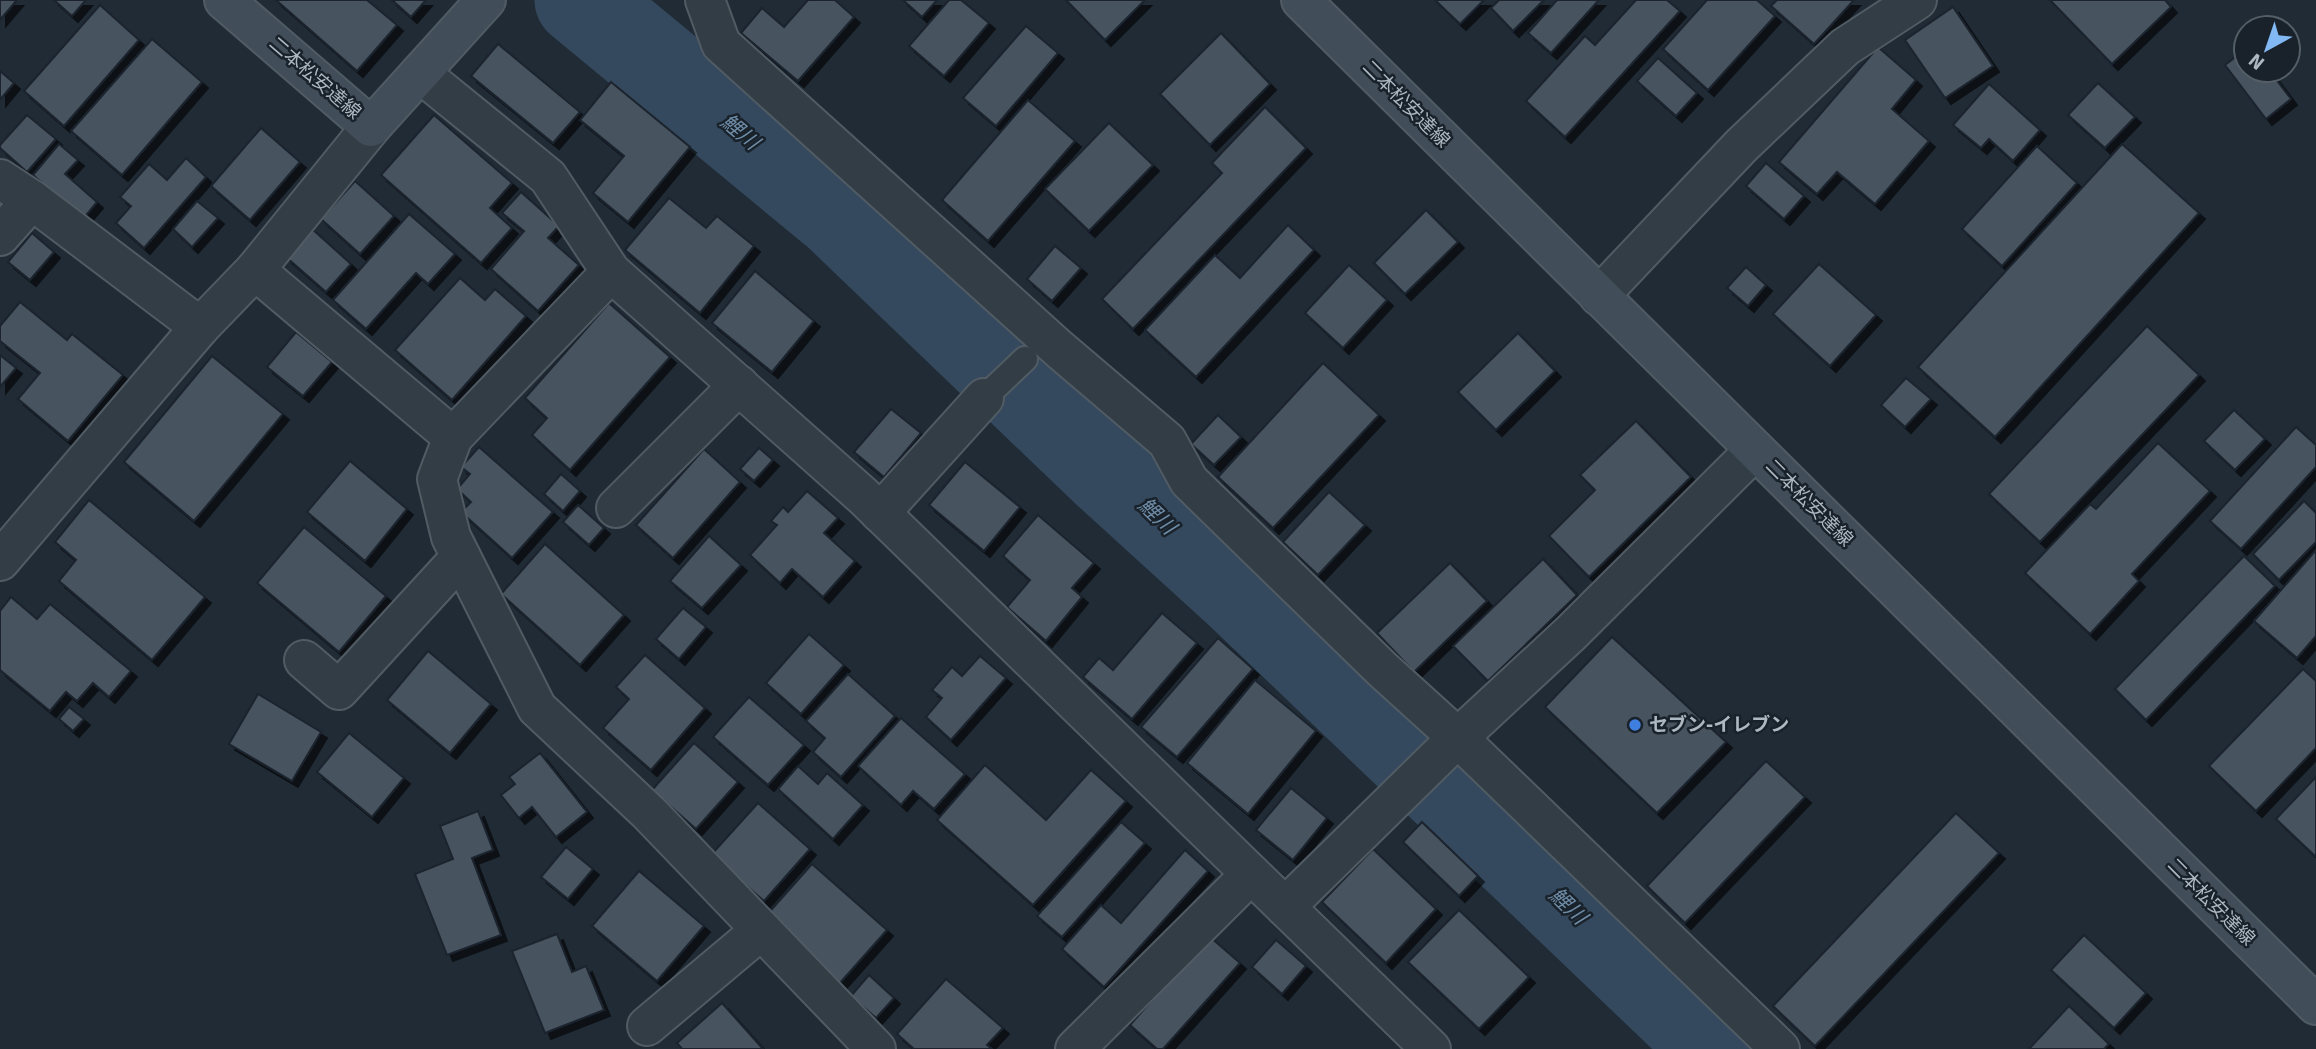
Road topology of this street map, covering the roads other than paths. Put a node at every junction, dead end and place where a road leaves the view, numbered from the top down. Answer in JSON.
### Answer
{"nodes":[{"id":1,"x":224,"y":0,"type":"edge"},
{"id":2,"x":485,"y":0,"type":"edge"},
{"id":3,"x":705,"y":0,"type":"edge"},
{"id":4,"x":1301,"y":0,"type":"edge"},
{"id":5,"x":1917,"y":0,"type":"edge"},
{"id":6,"x":420,"y":73,"type":"junction"},
{"id":7,"x":371,"y":127,"type":"junction"},
{"id":8,"x":0,"y":179,"type":"edge"},
{"id":9,"x":32,"y":200,"type":"junction"},
{"id":10,"x":0,"y":236,"type":"edge"},
{"id":11,"x":255,"y":270,"type":"junction"},
{"id":12,"x":611,"y":272,"type":"junction"},
{"id":13,"x":1599,"y":296,"type":"junction"},
{"id":14,"x":200,"y":327,"type":"junction"},
{"id":15,"x":1035,"y":348,"type":"junction"},
{"id":16,"x":739,"y":385,"type":"junction"},
{"id":17,"x":984,"y":398,"type":"joint"},
{"id":18,"x":453,"y":437,"type":"junction"},
{"id":19,"x":1755,"y":450,"type":"junction"},
{"id":20,"x":616,"y":508,"type":"dead end"},
{"id":21,"x":880,"y":513,"type":"junction"},
{"id":22,"x":461,"y":557,"type":"junction"},
{"id":23,"x":0,"y":561,"type":"edge"},
{"id":24,"x":304,"y":660,"type":"dead end"},
{"id":25,"x":1453,"y":743,"type":"junction"},
{"id":26,"x":1251,"y":874,"type":"junction"},
{"id":27,"x":1284,"y":906,"type":"junction"},
{"id":28,"x":760,"y":931,"type":"junction"},
{"id":29,"x":2316,"y":1005,"type":"edge"},
{"id":30,"x":647,"y":1026,"type":"dead end"},
{"id":31,"x":876,"y":1049,"type":"edge"},
{"id":32,"x":1075,"y":1049,"type":"edge"},
{"id":33,"x":1431,"y":1049,"type":"edge"},
{"id":34,"x":1780,"y":1049,"type":"edge"}],
"edges":[{"from":1,"to":7,"type":"main road","name":"二本松安達線"},
{"from":2,"to":6,"type":"main road","name":"二本松安達線"},
{"from":3,"to":15,"type":"street"},
{"from":4,"to":13,"type":"main road","name":"二本松安達線"},
{"from":5,"to":13,"type":"street"},
{"from":6,"to":7,"type":"main road","name":"二本松安達線"},
{"from":6,"to":12,"type":"street"},
{"from":7,"to":11,"type":"street"},
{"from":8,"to":9,"type":"street"},
{"from":9,"to":10,"type":"street"},
{"from":9,"to":14,"type":"street"},
{"from":11,"to":14,"type":"street"},
{"from":11,"to":18,"type":"street"},
{"from":12,"to":16,"type":"street"},
{"from":12,"to":18,"type":"street"},
{"from":13,"to":19,"type":"main road","name":"二本松安達線"},
{"from":14,"to":23,"type":"street"},
{"from":15,"to":17,"type":"lane"},
{"from":15,"to":25,"type":"street"},
{"from":16,"to":20,"type":"street"},
{"from":16,"to":21,"type":"street"},
{"from":17,"to":21,"type":"street"},
{"from":18,"to":22,"type":"street"},
{"from":19,"to":25,"type":"street"},
{"from":19,"to":29,"type":"main road","name":"二本松安達線"},
{"from":21,"to":26,"type":"street"},
{"from":22,"to":24,"type":"street"},
{"from":22,"to":28,"type":"street"},
{"from":25,"to":27,"type":"street"},
{"from":25,"to":34,"type":"street"},
{"from":26,"to":27,"type":"street"},
{"from":26,"to":32,"type":"street"},
{"from":27,"to":33,"type":"street"},
{"from":28,"to":30,"type":"street"},
{"from":28,"to":31,"type":"street"}]}
